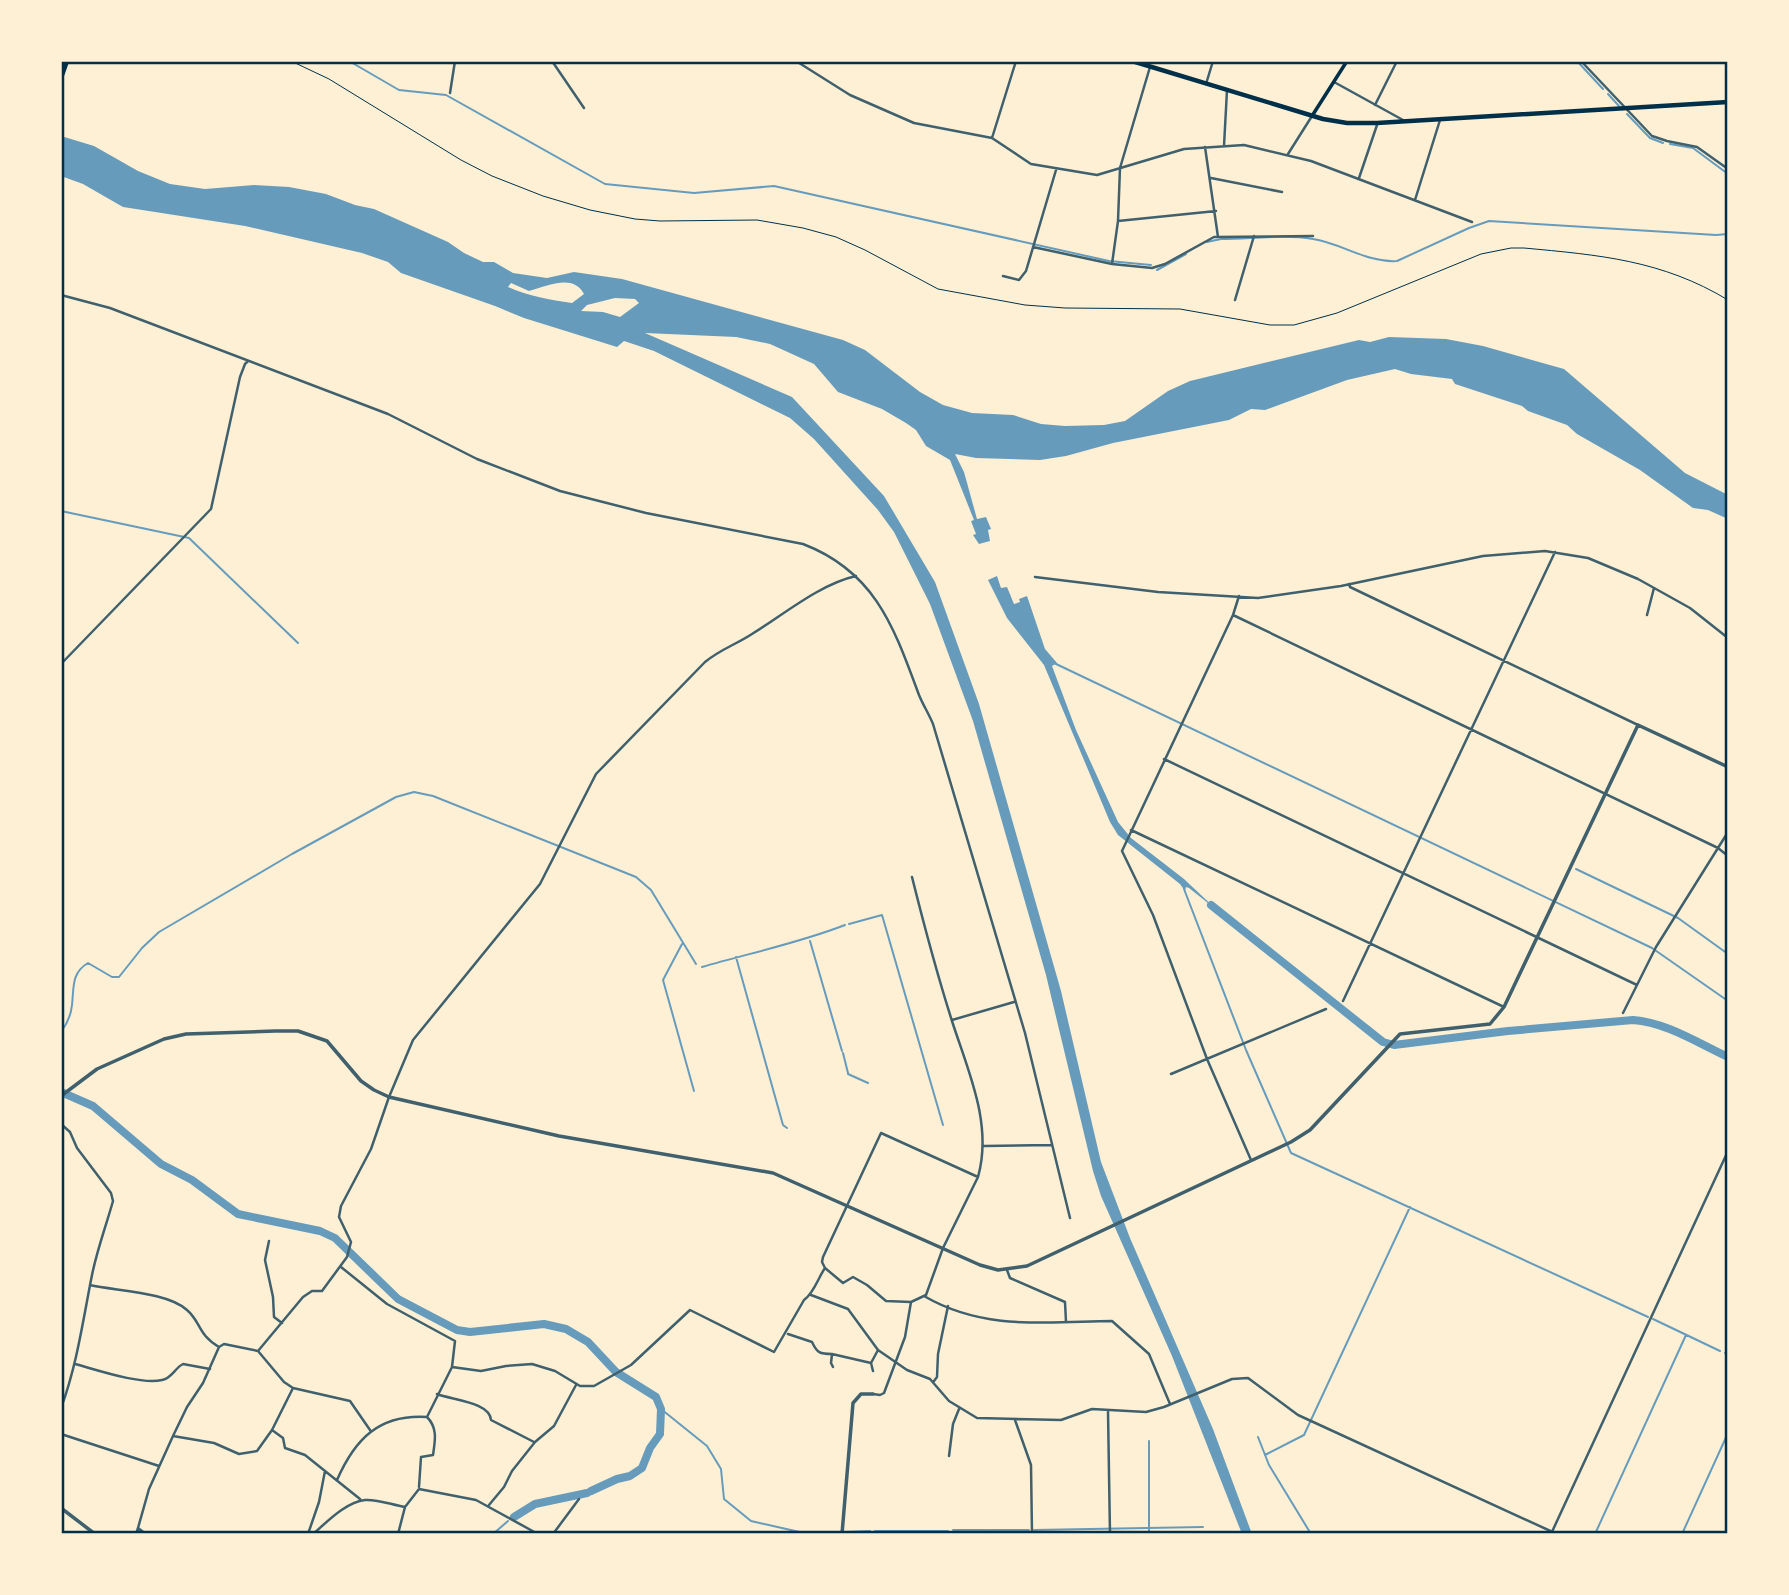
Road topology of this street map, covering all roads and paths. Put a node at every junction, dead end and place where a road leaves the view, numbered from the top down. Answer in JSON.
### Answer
{"nodes":[{"id":1,"x":67,"y":61,"type":"edge"},
{"id":2,"x":291,"y":61,"type":"edge"},
{"id":3,"x":455,"y":61,"type":"edge"},
{"id":4,"x":552,"y":61,"type":"edge"},
{"id":5,"x":796,"y":61,"type":"edge"},
{"id":6,"x":1016,"y":61,"type":"edge"},
{"id":7,"x":1132,"y":61,"type":"edge"},
{"id":8,"x":1213,"y":61,"type":"edge"},
{"id":9,"x":1347,"y":61,"type":"edge"},
{"id":10,"x":1397,"y":61,"type":"edge"},
{"id":11,"x":1581,"y":61,"type":"edge"},
{"id":12,"x":1150,"y":67,"type":"junction"},
{"id":13,"x":61,"y":78,"type":"edge"},
{"id":14,"x":1334,"y":82,"type":"junction"},
{"id":15,"x":1206,"y":84,"type":"junction"},
{"id":16,"x":1227,"y":90,"type":"junction"},
{"id":17,"x":450,"y":93,"type":"dead end"},
{"id":18,"x":1728,"y":102,"type":"edge"},
{"id":19,"x":1375,"y":105,"type":"junction"},
{"id":20,"x":584,"y":108,"type":"dead end"},
{"id":21,"x":1627,"y":108,"type":"junction"},
{"id":22,"x":1312,"y":116,"type":"junction"},
{"id":23,"x":1440,"y":119,"type":"junction"},
{"id":24,"x":1406,"y":122,"type":"junction"},
{"id":25,"x":1377,"y":123,"type":"junction"},
{"id":26,"x":992,"y":138,"type":"junction"},
{"id":27,"x":1224,"y":146,"type":"junction"},
{"id":28,"x":1205,"y":147,"type":"junction"},
{"id":29,"x":1288,"y":154,"type":"junction"},
{"id":30,"x":1120,"y":168,"type":"junction"},
{"id":31,"x":1057,"y":169,"type":"junction"},
{"id":32,"x":1728,"y":169,"type":"edge"},
{"id":33,"x":1211,"y":178,"type":"junction"},
{"id":34,"x":1359,"y":178,"type":"junction"},
{"id":35,"x":1282,"y":192,"type":"dead end"},
{"id":36,"x":1415,"y":200,"type":"junction"},
{"id":37,"x":1216,"y":211,"type":"junction"},
{"id":38,"x":1118,"y":220,"type":"junction"},
{"id":39,"x":1472,"y":222,"type":"dead end"},
{"id":40,"x":1255,"y":236,"type":"junction"},
{"id":41,"x":1313,"y":236,"type":"dead end"},
{"id":42,"x":1218,"y":237,"type":"junction"},
{"id":43,"x":1033,"y":247,"type":"junction"},
{"id":44,"x":1112,"y":264,"type":"junction"},
{"id":45,"x":1003,"y":276,"type":"dead end"},
{"id":46,"x":61,"y":295,"type":"edge"},
{"id":47,"x":1235,"y":300,"type":"dead end"},
{"id":48,"x":1728,"y":300,"type":"edge"},
{"id":49,"x":248,"y":362,"type":"junction"},
{"id":50,"x":1555,"y":552,"type":"junction"},
{"id":51,"x":856,"y":576,"type":"junction"},
{"id":52,"x":1035,"y":577,"type":"dead end"},
{"id":53,"x":1349,"y":584,"type":"junction"},
{"id":54,"x":1655,"y":587,"type":"junction"},
{"id":55,"x":1239,"y":596,"type":"junction"},
{"id":56,"x":1233,"y":615,"type":"junction"},
{"id":57,"x":1647,"y":615,"type":"dead end"},
{"id":58,"x":1728,"y":638,"type":"edge"},
{"id":59,"x":1505,"y":661,"type":"junction"},
{"id":60,"x":61,"y":664,"type":"edge"},
{"id":61,"x":1638,"y":725,"type":"junction"},
{"id":62,"x":1472,"y":730,"type":"junction"},
{"id":63,"x":1164,"y":759,"type":"junction"},
{"id":64,"x":1728,"y":767,"type":"edge"},
{"id":65,"x":1606,"y":794,"type":"junction"},
{"id":66,"x":1130,"y":831,"type":"junction"},
{"id":67,"x":1728,"y":832,"type":"edge"},
{"id":68,"x":1717,"y":848,"type":"junction"},
{"id":69,"x":1728,"y":856,"type":"edge"},
{"id":70,"x":1404,"y":874,"type":"junction"},
{"id":71,"x":912,"y":877,"type":"dead end"},
{"id":72,"x":1537,"y":938,"type":"junction"},
{"id":73,"x":1371,"y":944,"type":"junction"},
{"id":74,"x":1637,"y":985,"type":"junction"},
{"id":75,"x":1343,"y":1001,"type":"dead end"},
{"id":76,"x":1014,"y":1002,"type":"junction"},
{"id":77,"x":1504,"y":1007,"type":"junction"},
{"id":78,"x":1326,"y":1009,"type":"dead end"},
{"id":79,"x":1623,"y":1013,"type":"dead end"},
{"id":80,"x":952,"y":1020,"type":"junction"},
{"id":81,"x":1207,"y":1059,"type":"junction"},
{"id":82,"x":1171,"y":1074,"type":"dead end"},
{"id":83,"x":61,"y":1096,"type":"edge"},
{"id":84,"x":388,"y":1097,"type":"junction"},
{"id":85,"x":61,"y":1124,"type":"edge"},
{"id":86,"x":1052,"y":1145,"type":"junction"},
{"id":87,"x":984,"y":1146,"type":"junction"},
{"id":88,"x":1728,"y":1151,"type":"edge"},
{"id":89,"x":1251,"y":1160,"type":"junction"},
{"id":90,"x":978,"y":1177,"type":"junction"},
{"id":91,"x":848,"y":1204,"type":"junction"},
{"id":92,"x":1070,"y":1218,"type":"dead end"},
{"id":93,"x":270,"y":1241,"type":"dead end"},
{"id":94,"x":943,"y":1248,"type":"junction"},
{"id":95,"x":341,"y":1267,"type":"junction"},
{"id":96,"x":825,"y":1268,"type":"junction"},
{"id":97,"x":1007,"y":1270,"type":"junction"},
{"id":98,"x":90,"y":1285,"type":"junction"},
{"id":99,"x":811,"y":1295,"type":"junction"},
{"id":100,"x":924,"y":1296,"type":"junction"},
{"id":101,"x":911,"y":1302,"type":"junction"},
{"id":102,"x":948,"y":1306,"type":"junction"},
{"id":103,"x":1066,"y":1322,"type":"junction"},
{"id":104,"x":282,"y":1323,"type":"junction"},
{"id":105,"x":786,"y":1334,"type":"junction"},
{"id":106,"x":219,"y":1347,"type":"junction"},
{"id":107,"x":878,"y":1350,"type":"junction"},
{"id":108,"x":258,"y":1352,"type":"junction"},
{"id":109,"x":832,"y":1354,"type":"junction"},
{"id":110,"x":894,"y":1362,"type":"junction"},
{"id":111,"x":871,"y":1363,"type":"junction"},
{"id":112,"x":75,"y":1364,"type":"junction"},
{"id":113,"x":452,"y":1367,"type":"junction"},
{"id":114,"x":833,"y":1367,"type":"dead end"},
{"id":115,"x":210,"y":1369,"type":"junction"},
{"id":116,"x":873,"y":1371,"type":"dead end"},
{"id":117,"x":934,"y":1381,"type":"junction"},
{"id":118,"x":576,"y":1385,"type":"junction"},
{"id":119,"x":293,"y":1388,"type":"junction"},
{"id":120,"x":438,"y":1394,"type":"junction"},
{"id":121,"x":873,"y":1394,"type":"joint"},
{"id":122,"x":1171,"y":1404,"type":"junction"},
{"id":123,"x":61,"y":1408,"type":"edge"},
{"id":124,"x":959,"y":1409,"type":"junction"},
{"id":125,"x":1108,"y":1411,"type":"junction"},
{"id":126,"x":427,"y":1417,"type":"junction"},
{"id":127,"x":1016,"y":1420,"type":"junction"},
{"id":128,"x":272,"y":1430,"type":"junction"},
{"id":129,"x":370,"y":1430,"type":"junction"},
{"id":130,"x":61,"y":1434,"type":"edge"},
{"id":131,"x":173,"y":1436,"type":"junction"},
{"id":132,"x":535,"y":1442,"type":"junction"},
{"id":133,"x":949,"y":1456,"type":"dead end"},
{"id":134,"x":159,"y":1466,"type":"junction"},
{"id":135,"x":325,"y":1471,"type":"junction"},
{"id":136,"x":337,"y":1480,"type":"junction"},
{"id":137,"x":419,"y":1489,"type":"junction"},
{"id":138,"x":579,"y":1499,"type":"dead end"},
{"id":139,"x":361,"y":1501,"type":"junction"},
{"id":140,"x":489,"y":1505,"type":"junction"},
{"id":141,"x":405,"y":1507,"type":"junction"},
{"id":142,"x":61,"y":1508,"type":"edge"},
{"id":143,"x":138,"y":1528,"type":"junction"},
{"id":144,"x":1728,"y":1529,"type":"edge"},
{"id":145,"x":1553,"y":1533,"type":"edge"},
{"id":146,"x":95,"y":1534,"type":"edge"},
{"id":147,"x":136,"y":1534,"type":"edge"},
{"id":148,"x":146,"y":1534,"type":"edge"},
{"id":149,"x":308,"y":1534,"type":"edge"},
{"id":150,"x":313,"y":1534,"type":"edge"},
{"id":151,"x":398,"y":1534,"type":"edge"},
{"id":152,"x":538,"y":1534,"type":"edge"},
{"id":153,"x":553,"y":1534,"type":"edge"},
{"id":154,"x":842,"y":1534,"type":"edge"},
{"id":155,"x":1032,"y":1534,"type":"edge"},
{"id":156,"x":1110,"y":1534,"type":"edge"},
{"id":157,"x":1725,"y":1534,"type":"edge"}],
"edges":[{"from":1,"to":13,"type":"main road"},
{"from":2,"to":48,"type":"path"},
{"from":3,"to":17,"type":"street"},
{"from":4,"to":20,"type":"street"},
{"from":5,"to":26,"type":"street"},
{"from":6,"to":26,"type":"street"},
{"from":7,"to":12,"type":"main road"},
{"from":8,"to":15,"type":"street"},
{"from":9,"to":14,"type":"main road"},
{"from":10,"to":19,"type":"street"},
{"from":11,"to":21,"type":"street"},
{"from":12,"to":15,"type":"main road"},
{"from":12,"to":30,"type":"street"},
{"from":14,"to":19,"type":"street"},
{"from":14,"to":22,"type":"main road"},
{"from":15,"to":16,"type":"main road"},
{"from":16,"to":22,"type":"main road"},
{"from":16,"to":27,"type":"street"},
{"from":18,"to":21,"type":"main road"},
{"from":19,"to":24,"type":"street"},
{"from":21,"to":23,"type":"main road"},
{"from":21,"to":32,"type":"street"},
{"from":22,"to":25,"type":"main road"},
{"from":22,"to":29,"type":"street"},
{"from":23,"to":24,"type":"main road"},
{"from":23,"to":36,"type":"street"},
{"from":24,"to":25,"type":"main road"},
{"from":25,"to":34,"type":"street"},
{"from":26,"to":31,"type":"street"},
{"from":27,"to":28,"type":"street"},
{"from":27,"to":29,"type":"street"},
{"from":28,"to":30,"type":"street"},
{"from":28,"to":33,"type":"street"},
{"from":29,"to":34,"type":"street"},
{"from":30,"to":31,"type":"street"},
{"from":30,"to":38,"type":"street"},
{"from":31,"to":43,"type":"street"},
{"from":33,"to":35,"type":"street"},
{"from":33,"to":37,"type":"street"},
{"from":34,"to":36,"type":"street"},
{"from":36,"to":39,"type":"street"},
{"from":37,"to":38,"type":"street"},
{"from":37,"to":42,"type":"street"},
{"from":38,"to":44,"type":"street"},
{"from":40,"to":41,"type":"street"},
{"from":40,"to":42,"type":"street"},
{"from":40,"to":47,"type":"street"},
{"from":42,"to":44,"type":"street"},
{"from":43,"to":44,"type":"street"},
{"from":43,"to":45,"type":"street"},
{"from":46,"to":49,"type":"street"},
{"from":49,"to":51,"type":"street"},
{"from":49,"to":60,"type":"street"},
{"from":50,"to":53,"type":"street"},
{"from":50,"to":54,"type":"street"},
{"from":50,"to":59,"type":"street"},
{"from":51,"to":76,"type":"street"},
{"from":51,"to":84,"type":"street"},
{"from":52,"to":55,"type":"street"},
{"from":53,"to":55,"type":"street"},
{"from":53,"to":59,"type":"street"},
{"from":54,"to":57,"type":"street"},
{"from":54,"to":58,"type":"street"},
{"from":55,"to":56,"type":"street"},
{"from":56,"to":62,"type":"street"},
{"from":56,"to":63,"type":"street"},
{"from":59,"to":61,"type":"street"},
{"from":59,"to":62,"type":"street"},
{"from":61,"to":64,"type":"street"},
{"from":61,"to":65,"type":"street"},
{"from":62,"to":65,"type":"street"},
{"from":62,"to":70,"type":"street"},
{"from":63,"to":66,"type":"street"},
{"from":63,"to":70,"type":"street"},
{"from":65,"to":68,"type":"street"},
{"from":65,"to":72,"type":"street"},
{"from":66,"to":73,"type":"street"},
{"from":66,"to":81,"type":"street"},
{"from":67,"to":68,"type":"street"},
{"from":68,"to":69,"type":"street"},
{"from":68,"to":74,"type":"street"},
{"from":70,"to":72,"type":"street"},
{"from":70,"to":73,"type":"street"},
{"from":71,"to":80,"type":"street"},
{"from":72,"to":74,"type":"street"},
{"from":72,"to":77,"type":"street"},
{"from":73,"to":75,"type":"street"},
{"from":73,"to":77,"type":"street"},
{"from":74,"to":79,"type":"street"},
{"from":76,"to":80,"type":"street"},
{"from":76,"to":86,"type":"street"},
{"from":77,"to":89,"type":"street"},
{"from":78,"to":81,"type":"street"},
{"from":80,"to":87,"type":"street"},
{"from":81,"to":82,"type":"street"},
{"from":81,"to":89,"type":"street"},
{"from":83,"to":84,"type":"street"},
{"from":84,"to":91,"type":"street"},
{"from":84,"to":95,"type":"street"},
{"from":85,"to":98,"type":"street"},
{"from":86,"to":87,"type":"street"},
{"from":86,"to":92,"type":"street"},
{"from":87,"to":90,"type":"street"},
{"from":88,"to":145,"type":"street"},
{"from":89,"to":97,"type":"street"},
{"from":90,"to":91,"type":"street"},
{"from":90,"to":94,"type":"street"},
{"from":91,"to":94,"type":"street"},
{"from":91,"to":96,"type":"street"},
{"from":93,"to":104,"type":"street"},
{"from":94,"to":97,"type":"street"},
{"from":94,"to":100,"type":"street"},
{"from":95,"to":104,"type":"street"},
{"from":95,"to":113,"type":"street"},
{"from":96,"to":99,"type":"street"},
{"from":96,"to":101,"type":"street"},
{"from":97,"to":103,"type":"street"},
{"from":98,"to":106,"type":"street"},
{"from":98,"to":112,"type":"street"},
{"from":99,"to":105,"type":"street"},
{"from":99,"to":107,"type":"street"},
{"from":100,"to":101,"type":"street"},
{"from":100,"to":102,"type":"street"},
{"from":101,"to":110,"type":"street"},
{"from":102,"to":103,"type":"street"},
{"from":102,"to":117,"type":"street"},
{"from":103,"to":122,"type":"street"},
{"from":104,"to":108,"type":"street"},
{"from":105,"to":109,"type":"street"},
{"from":105,"to":118,"type":"street"},
{"from":106,"to":108,"type":"street"},
{"from":106,"to":115,"type":"street"},
{"from":107,"to":110,"type":"street"},
{"from":107,"to":111,"type":"street"},
{"from":108,"to":119,"type":"street"},
{"from":109,"to":111,"type":"street"},
{"from":109,"to":114,"type":"street"},
{"from":110,"to":117,"type":"street"},
{"from":110,"to":121,"type":"street"},
{"from":111,"to":116,"type":"street"},
{"from":112,"to":115,"type":"street"},
{"from":112,"to":123,"type":"street"},
{"from":113,"to":118,"type":"street"},
{"from":113,"to":120,"type":"street"},
{"from":115,"to":131,"type":"street"},
{"from":117,"to":124,"type":"street"},
{"from":118,"to":132,"type":"street"},
{"from":119,"to":128,"type":"street"},
{"from":119,"to":129,"type":"street"},
{"from":120,"to":126,"type":"street"},
{"from":120,"to":132,"type":"street"},
{"from":121,"to":154,"type":"street"},
{"from":122,"to":125,"type":"street"},
{"from":122,"to":145,"type":"street"},
{"from":124,"to":127,"type":"street"},
{"from":124,"to":133,"type":"street"},
{"from":125,"to":127,"type":"street"},
{"from":125,"to":156,"type":"street"},
{"from":126,"to":129,"type":"street"},
{"from":126,"to":137,"type":"street"},
{"from":127,"to":155,"type":"street"},
{"from":128,"to":131,"type":"street"},
{"from":128,"to":135,"type":"street"},
{"from":129,"to":136,"type":"street"},
{"from":130,"to":134,"type":"street"},
{"from":131,"to":134,"type":"street"},
{"from":132,"to":140,"type":"street"},
{"from":134,"to":143,"type":"street"},
{"from":135,"to":136,"type":"street"},
{"from":135,"to":149,"type":"street"},
{"from":136,"to":139,"type":"street"},
{"from":137,"to":140,"type":"street"},
{"from":137,"to":141,"type":"street"},
{"from":138,"to":153,"type":"street"},
{"from":139,"to":141,"type":"street"},
{"from":139,"to":150,"type":"street"},
{"from":140,"to":152,"type":"street"},
{"from":141,"to":151,"type":"street"},
{"from":142,"to":146,"type":"street"},
{"from":143,"to":147,"type":"street"},
{"from":143,"to":148,"type":"street"},
{"from":144,"to":157,"type":"street"}]}
